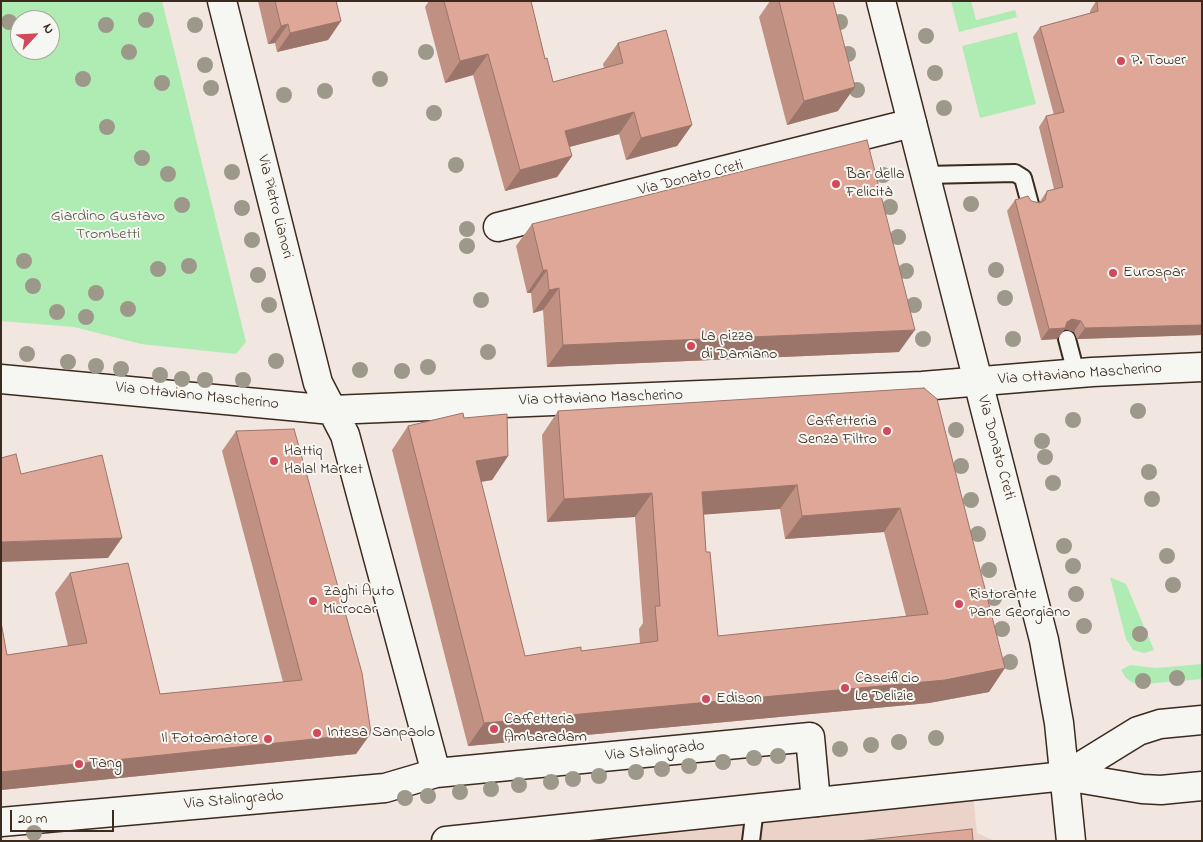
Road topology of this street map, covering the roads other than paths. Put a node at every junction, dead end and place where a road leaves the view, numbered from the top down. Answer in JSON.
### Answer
{"nodes":[{"id":1,"x":222,"y":1,"type":"edge"},
{"id":2,"x":881,"y":1,"type":"edge"},
{"id":3,"x":912,"y":123,"type":"junction"},
{"id":4,"x":926,"y":175,"type":"junction"},
{"id":5,"x":1030,"y":204,"type":"edge"},
{"id":6,"x":498,"y":227,"type":"dead end"},
{"id":7,"x":1067,"y":339,"type":"edge"},
{"id":8,"x":1202,"y":367,"type":"edge"},
{"id":9,"x":1076,"y":373,"type":"junction"},
{"id":10,"x":1,"y":379,"type":"edge"},
{"id":11,"x":978,"y":383,"type":"junction"},
{"id":12,"x":332,"y":410,"type":"junction"},
{"id":13,"x":1202,"y":720,"type":"edge"},
{"id":14,"x":436,"y":773,"type":"junction"},
{"id":15,"x":1065,"y":776,"type":"junction"},
{"id":16,"x":1202,"y":786,"type":"edge"},
{"id":17,"x":816,"y":802,"type":"junction"},
{"id":18,"x":755,"y":808,"type":"junction"},
{"id":19,"x":1,"y":822,"type":"edge"},
{"id":20,"x":1,"y":833,"type":"edge"},
{"id":21,"x":456,"y":840,"type":"edge"},
{"id":22,"x":2,"y":841,"type":"edge"},
{"id":23,"x":751,"y":841,"type":"edge"},
{"id":24,"x":1071,"y":841,"type":"edge"}],
"edges":[{"from":1,"to":12,"type":"street","name":"Via Pietro Lianori"},
{"from":2,"to":3,"type":"street","name":"Via Donato Creti"},
{"from":3,"to":4,"type":"street","name":"Via Donato Creti"},
{"from":3,"to":6,"type":"street","name":"Via Donato Creti"},
{"from":4,"to":5,"type":"lane"},
{"from":4,"to":11,"type":"street","name":"Via Donato Creti"},
{"from":7,"to":9,"type":"lane"},
{"from":8,"to":9,"type":"street","name":"Via Ottaviano Mascherino"},
{"from":9,"to":11,"type":"street","name":"Via Ottaviano Mascherino"},
{"from":10,"to":12,"type":"street","name":"Via Ottaviano Mascherino"},
{"from":11,"to":12,"type":"street","name":"Via Ottaviano Mascherino"},
{"from":11,"to":15,"type":"street","name":"Via Donato Creti"},
{"from":12,"to":14,"type":"street"},
{"from":13,"to":15,"type":"street"},
{"from":14,"to":17,"type":"street","name":"Via Stalingrado"},
{"from":14,"to":19,"type":"street","name":"Via Stalingrado"},
{"from":15,"to":16,"type":"street"},
{"from":15,"to":17,"type":"street"},
{"from":15,"to":24,"type":"street","name":"Via Donato Creti"},
{"from":17,"to":18,"type":"street"},
{"from":18,"to":21,"type":"street"},
{"from":18,"to":23,"type":"lane"},
{"from":20,"to":22,"type":"street"}]}
